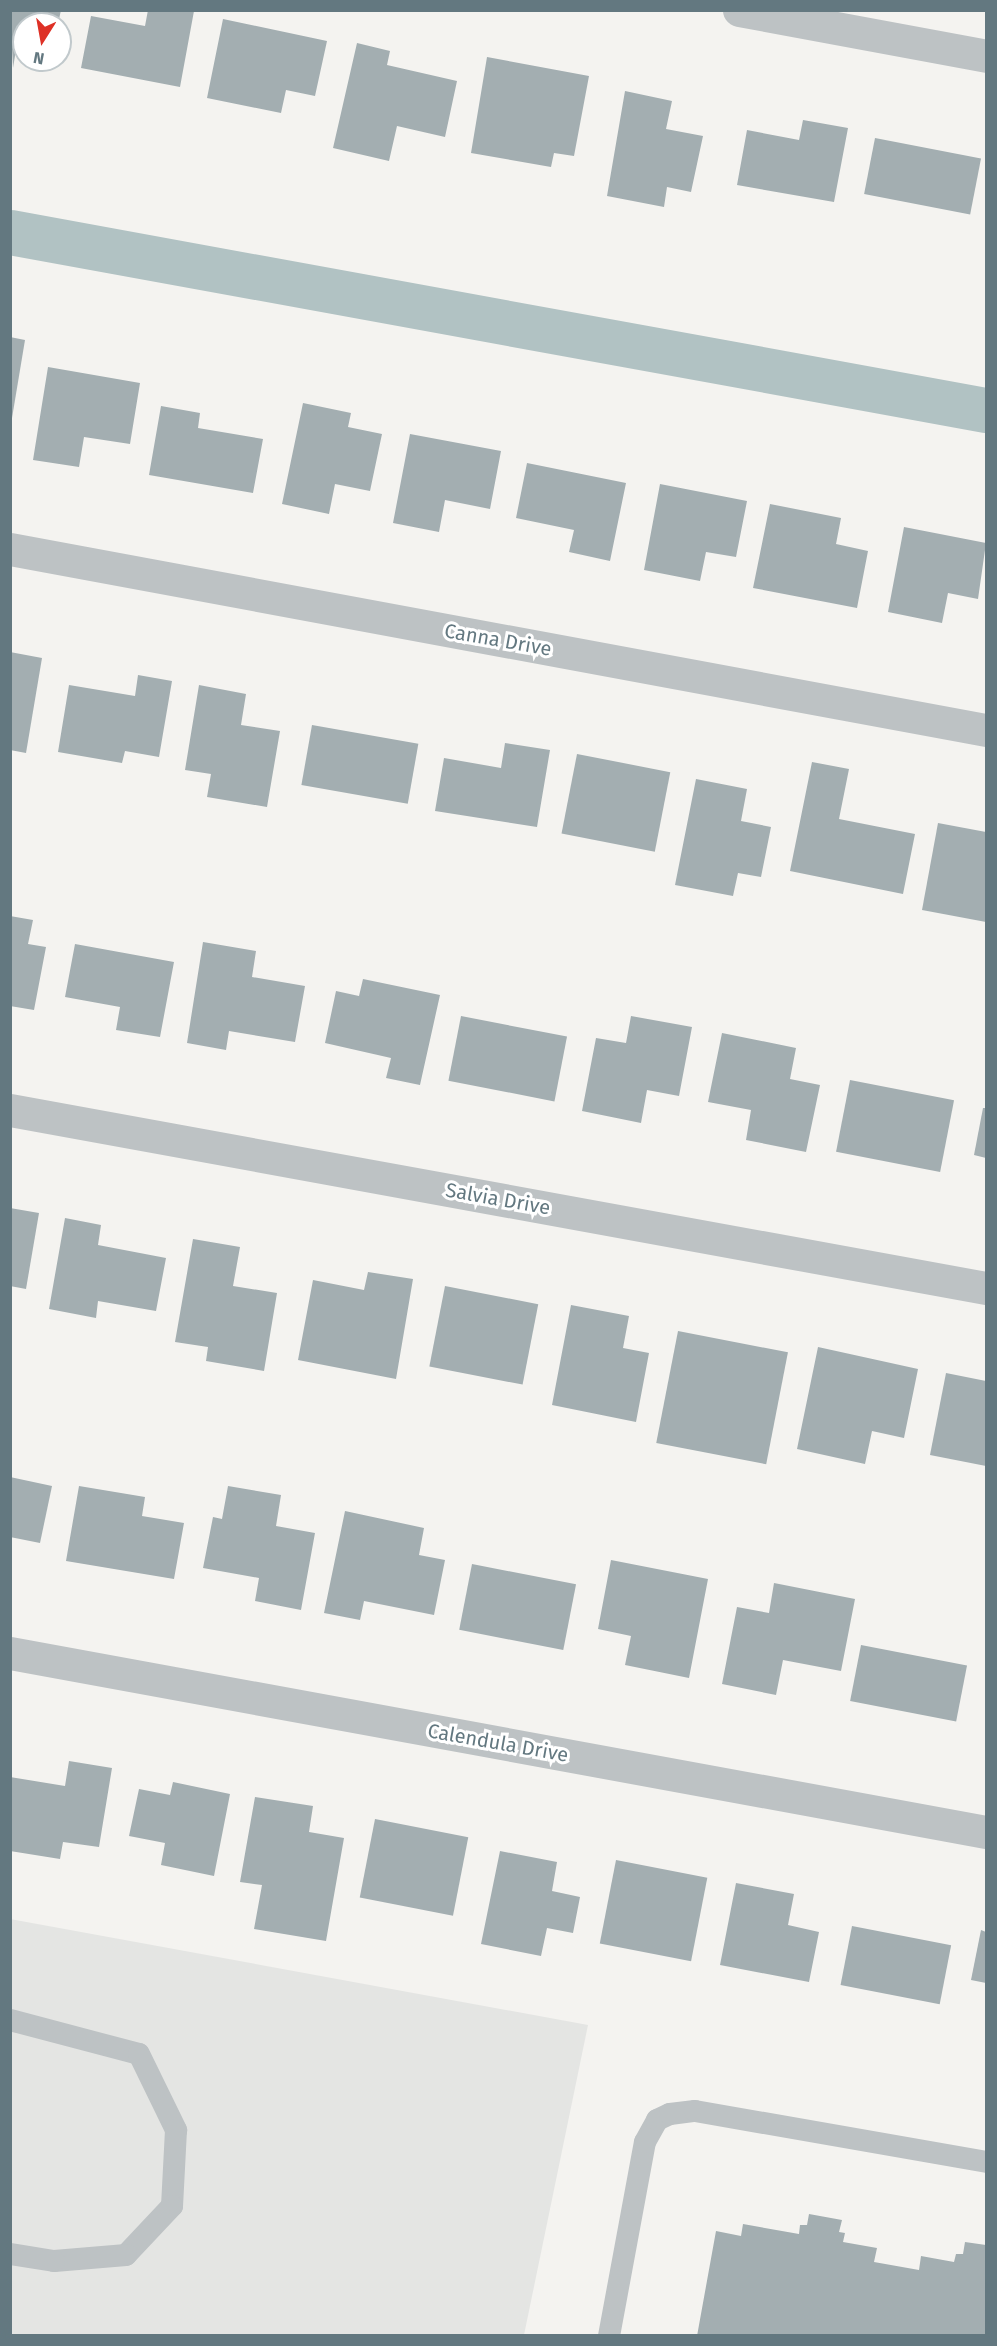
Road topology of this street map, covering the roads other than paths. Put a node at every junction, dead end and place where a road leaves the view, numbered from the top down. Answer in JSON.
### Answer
{"nodes":[{"id":1,"x":739,"y":10,"type":"edge"},
{"id":2,"x":987,"y":56,"type":"edge"},
{"id":3,"x":10,"y":549,"type":"edge"},
{"id":4,"x":987,"y":730,"type":"edge"},
{"id":5,"x":10,"y":1110,"type":"edge"},
{"id":6,"x":987,"y":1288,"type":"edge"},
{"id":7,"x":10,"y":1653,"type":"edge"},
{"id":8,"x":987,"y":1832,"type":"edge"},
{"id":9,"x":10,"y":2020,"type":"edge"},
{"id":10,"x":987,"y":2162,"type":"edge"},
{"id":11,"x":10,"y":2254,"type":"edge"},
{"id":12,"x":609,"y":2336,"type":"edge"}],
"edges":[{"from":1,"to":2,"type":"street"},
{"from":3,"to":4,"type":"street","name":"Canna Drive"},
{"from":5,"to":6,"type":"street","name":"Salvia Drive"},
{"from":7,"to":8,"type":"street","name":"Calendula Drive"},
{"from":9,"to":11,"type":"lane"},
{"from":10,"to":12,"type":"lane"}]}
